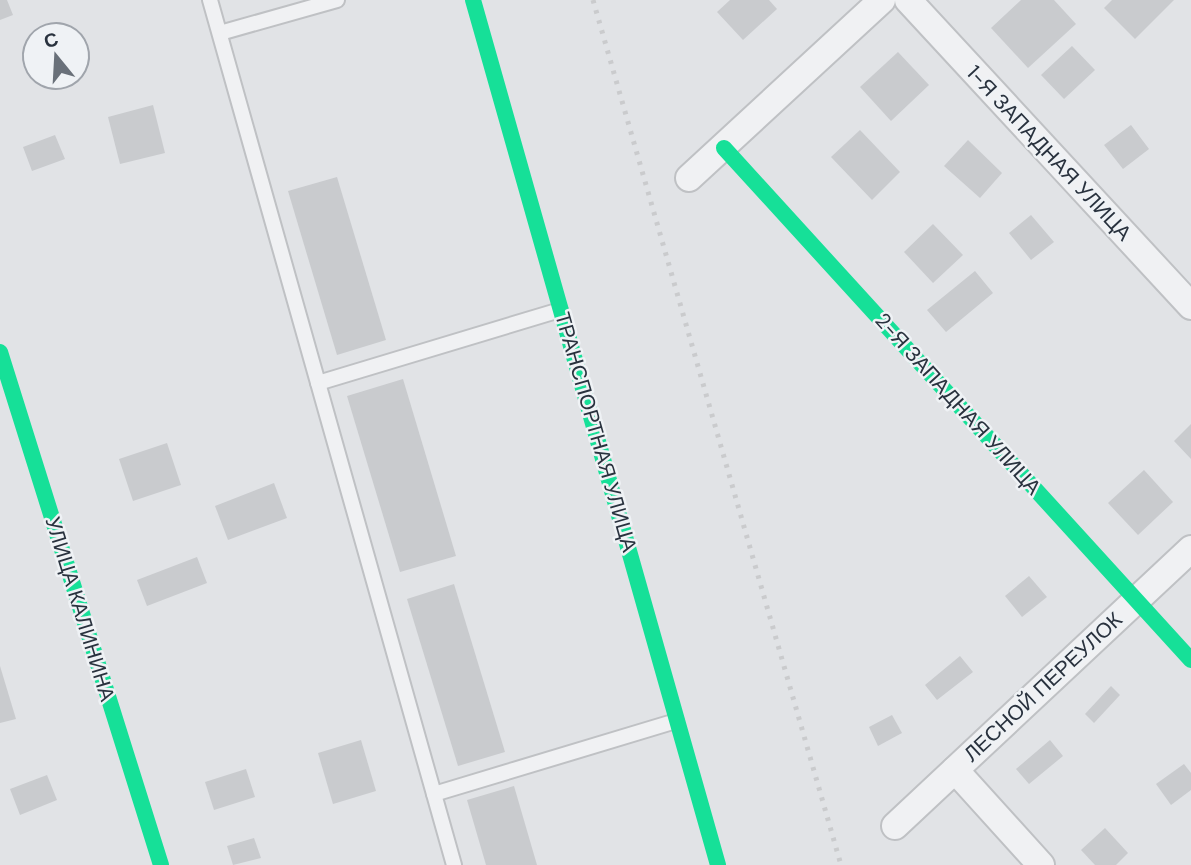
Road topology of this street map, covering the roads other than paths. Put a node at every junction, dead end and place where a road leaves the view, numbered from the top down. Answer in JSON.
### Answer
{"nodes":[{"id":1,"x":210,"y":0,"type":"edge"},
{"id":2,"x":337,"y":0,"type":"edge"},
{"id":3,"x":473,"y":0,"type":"edge"},
{"id":4,"x":882,"y":0,"type":"edge"},
{"id":5,"x":908,"y":0,"type":"edge"},
{"id":6,"x":220,"y":33,"type":"junction"},
{"id":7,"x":724,"y":148,"type":"junction"},
{"id":8,"x":690,"y":178,"type":"dead end"},
{"id":9,"x":1191,"y":306,"type":"edge"},
{"id":10,"x":561,"y":310,"type":"junction"},
{"id":11,"x":0,"y":352,"type":"edge"},
{"id":12,"x":318,"y":383,"type":"junction"},
{"id":13,"x":1191,"y":549,"type":"edge"},
{"id":14,"x":1136,"y":600,"type":"junction"},
{"id":15,"x":1191,"y":660,"type":"edge"},
{"id":16,"x":677,"y":720,"type":"junction"},
{"id":17,"x":955,"y":769,"type":"junction"},
{"id":18,"x":434,"y":794,"type":"junction"},
{"id":19,"x":895,"y":826,"type":"dead end"},
{"id":20,"x":161,"y":865,"type":"edge"},
{"id":21,"x":454,"y":865,"type":"edge"},
{"id":22,"x":719,"y":865,"type":"edge"},
{"id":23,"x":1041,"y":865,"type":"edge"}],
"edges":[{"from":1,"to":6,"type":"lane"},
{"from":2,"to":6,"type":"lane"},
{"from":3,"to":10,"type":"street","name":"ТРАНСПОРТНАЯ УЛИЦА"},
{"from":4,"to":7,"type":"street"},
{"from":5,"to":9,"type":"street","name":"1-Я ЗАПАДНАЯ УЛИЦА"},
{"from":6,"to":12,"type":"lane"},
{"from":7,"to":8,"type":"street"},
{"from":7,"to":14,"type":"street","name":"2-Я ЗАПАДНАЯ УЛИЦА"},
{"from":10,"to":12,"type":"lane"},
{"from":10,"to":16,"type":"street","name":"ТРАНСПОРТНАЯ УЛИЦА"},
{"from":11,"to":20,"type":"street","name":"УЛИЦА КАЛИНИНА"},
{"from":12,"to":18,"type":"lane"},
{"from":13,"to":14,"type":"street","name":"ЛЕСНОЙ ПЕРЕУЛОК"},
{"from":14,"to":15,"type":"street","name":"2-Я ЗАПАДНАЯ УЛИЦА"},
{"from":14,"to":17,"type":"street","name":"ЛЕСНОЙ ПЕРЕУЛОК"},
{"from":16,"to":18,"type":"lane"},
{"from":16,"to":22,"type":"street","name":"ТРАНСПОРТНАЯ УЛИЦА"},
{"from":17,"to":19,"type":"street","name":"ЛЕСНОЙ ПЕРЕУЛОК"},
{"from":17,"to":23,"type":"street"},
{"from":18,"to":21,"type":"lane"}]}
